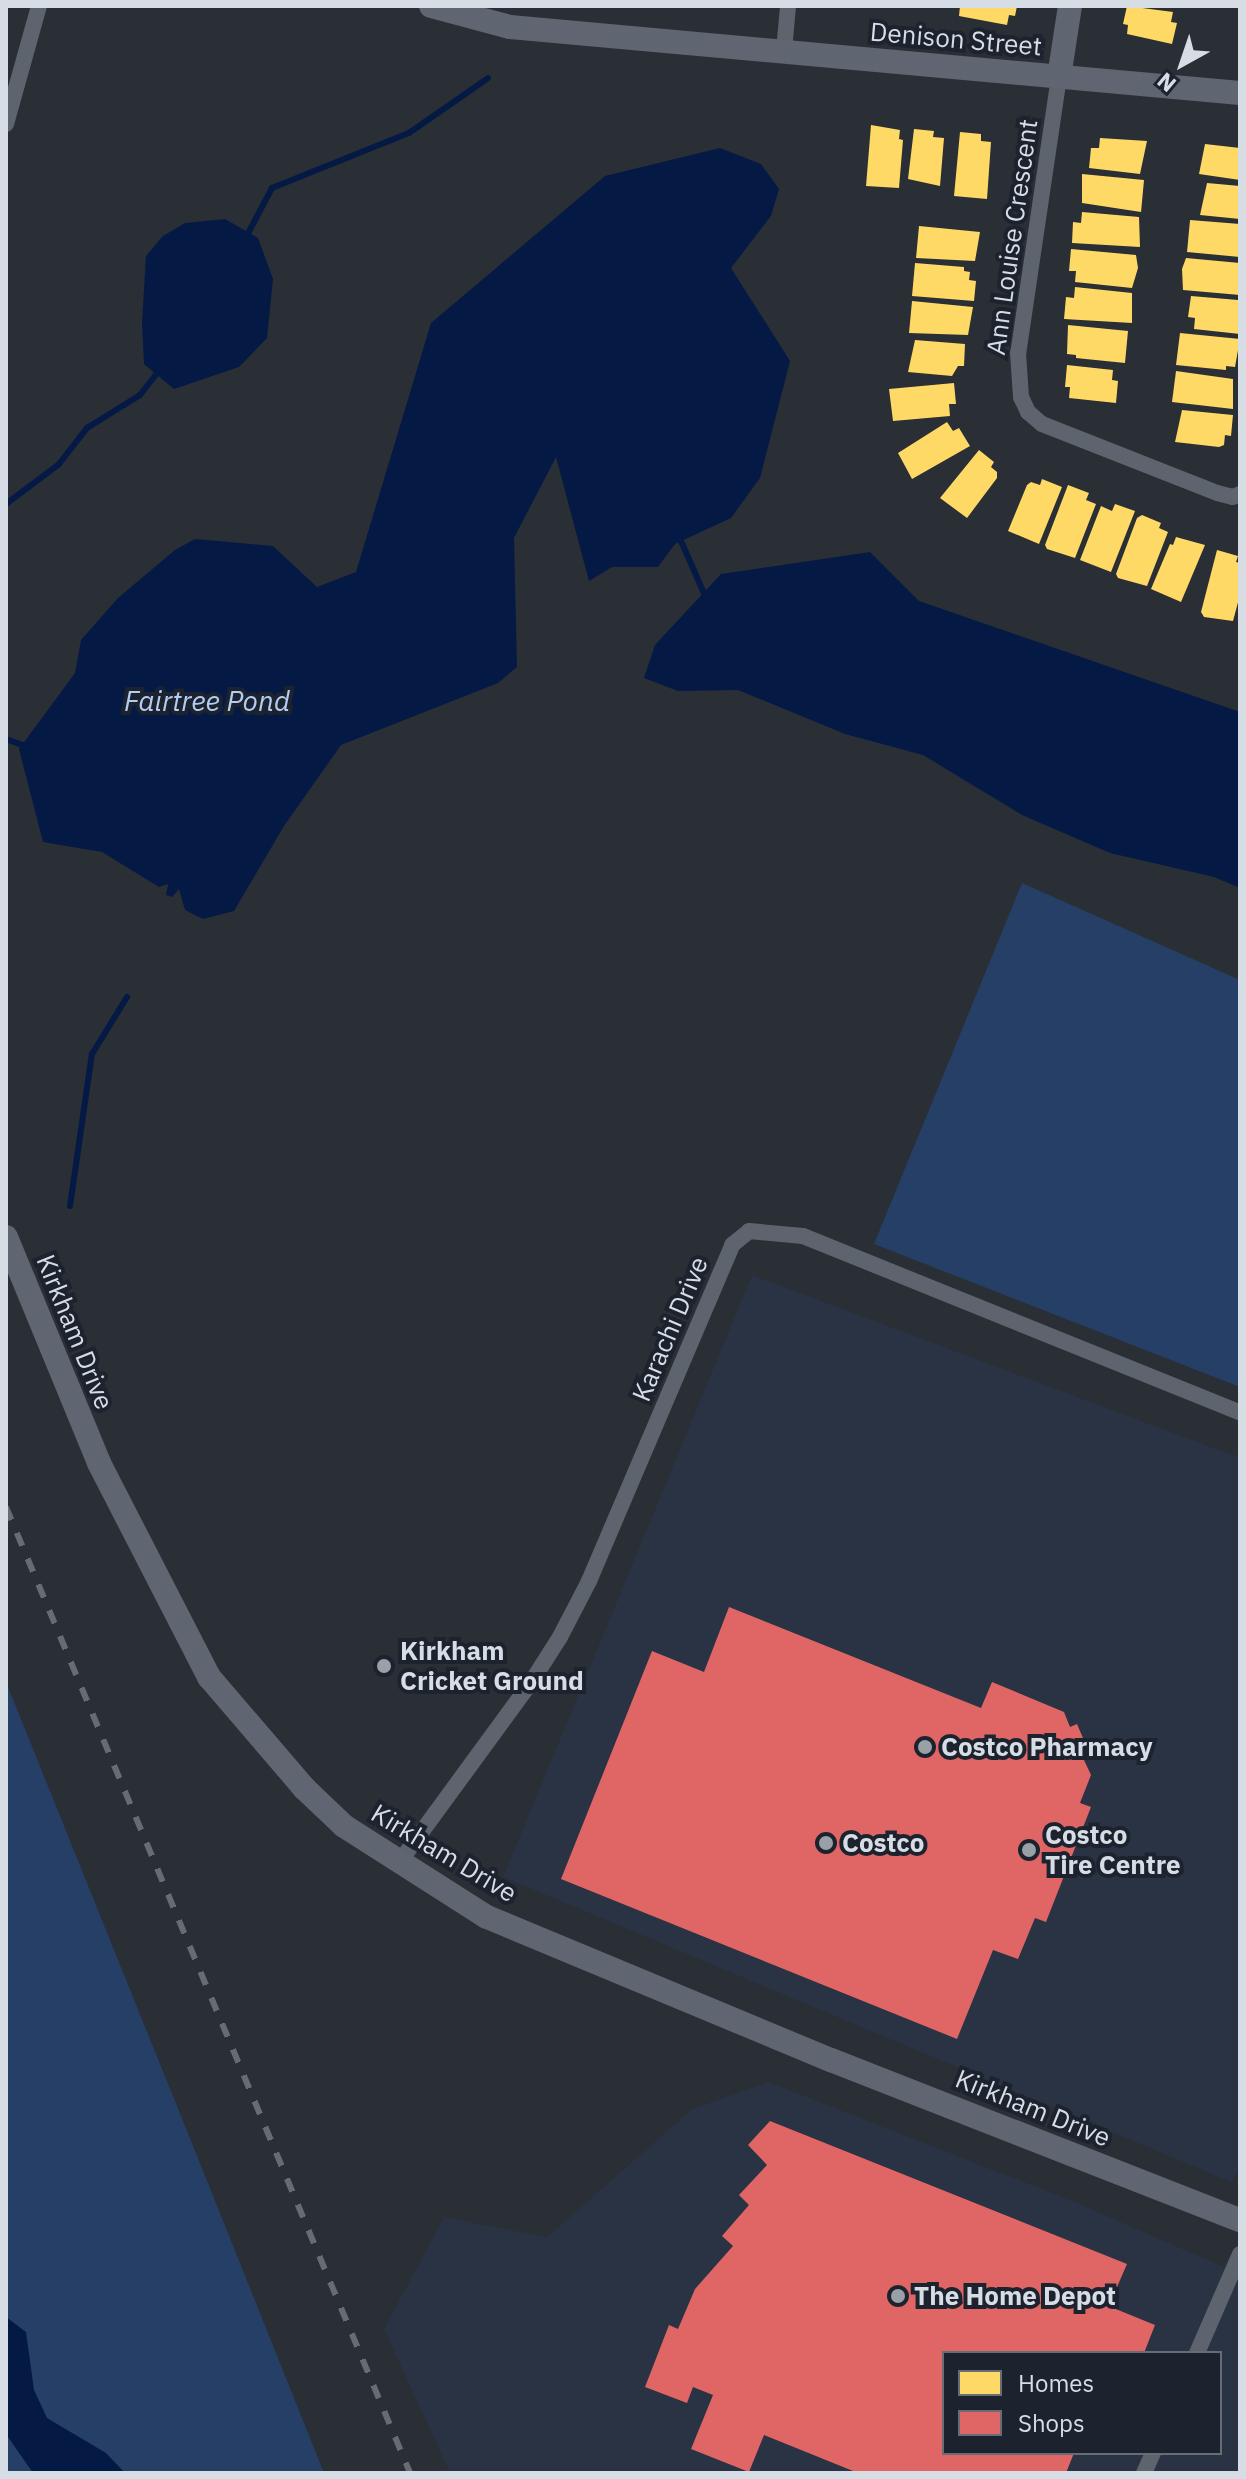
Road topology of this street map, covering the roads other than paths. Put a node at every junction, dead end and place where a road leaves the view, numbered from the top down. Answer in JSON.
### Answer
{"nodes":[{"id":1,"x":39,"y":6,"type":"edge"},
{"id":2,"x":431,"y":6,"type":"edge"},
{"id":3,"x":788,"y":6,"type":"edge"},
{"id":4,"x":1070,"y":6,"type":"edge"},
{"id":5,"x":784,"y":51,"type":"junction"},
{"id":6,"x":1059,"y":77,"type":"junction"},
{"id":7,"x":1240,"y":93,"type":"edge"},
{"id":8,"x":6,"y":124,"type":"edge"},
{"id":9,"x":1240,"y":494,"type":"edge"},
{"id":10,"x":6,"y":1237,"type":"edge"},
{"id":11,"x":1240,"y":1413,"type":"edge"},
{"id":12,"x":401,"y":1860,"type":"junction"},
{"id":13,"x":1240,"y":2220,"type":"edge"},
{"id":14,"x":1240,"y":2254,"type":"edge"},
{"id":15,"x":1198,"y":2351,"type":"edge"}],
"edges":[{"from":1,"to":8,"type":"street"},
{"from":2,"to":5,"type":"street","name":"Denison Street"},
{"from":3,"to":5,"type":"street"},
{"from":4,"to":6,"type":"street"},
{"from":5,"to":6,"type":"street","name":"Denison Street"},
{"from":6,"to":7,"type":"street","name":"Denison Street"},
{"from":6,"to":9,"type":"street","name":"Ann Louise Crescent"},
{"from":10,"to":12,"type":"street","name":"Kirkham Drive"},
{"from":11,"to":12,"type":"street","name":"Karachi Drive"},
{"from":12,"to":13,"type":"street","name":"Kirkham Drive"},
{"from":14,"to":15,"type":"street"}]}
